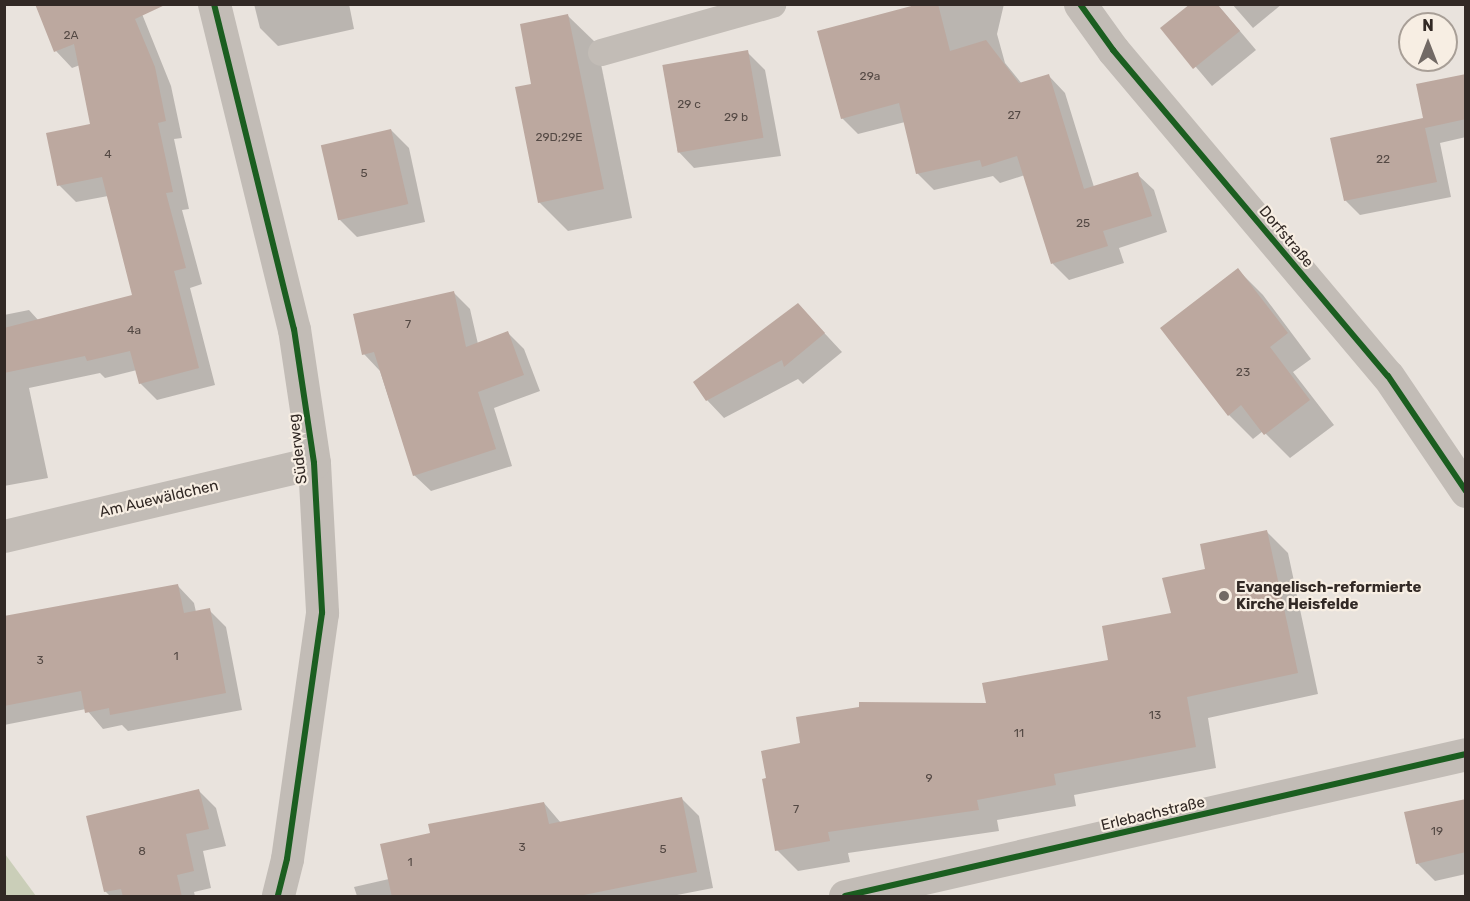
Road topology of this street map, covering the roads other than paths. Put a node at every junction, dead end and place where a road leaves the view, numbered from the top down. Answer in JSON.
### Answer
{"nodes":[{"id":1,"x":214,"y":4,"type":"edge"},
{"id":2,"x":772,"y":4,"type":"edge"},
{"id":3,"x":1080,"y":4,"type":"edge"},
{"id":4,"x":601,"y":52,"type":"dead end"},
{"id":5,"x":314,"y":463,"type":"junction"},
{"id":6,"x":1466,"y":491,"type":"edge"},
{"id":7,"x":4,"y":536,"type":"edge"},
{"id":8,"x":1466,"y":754,"type":"edge"},
{"id":9,"x":278,"y":897,"type":"edge"},
{"id":10,"x":845,"y":897,"type":"edge"}],
"edges":[{"from":1,"to":5,"type":"street","name":"Süderweg"},
{"from":2,"to":4,"type":"lane"},
{"from":3,"to":6,"type":"street","name":"Dorfstraße"},
{"from":5,"to":7,"type":"street","name":"Am Auewäldchen"},
{"from":5,"to":9,"type":"street","name":"Süderweg"},
{"from":8,"to":10,"type":"street","name":"Erlebachstraße"}]}
